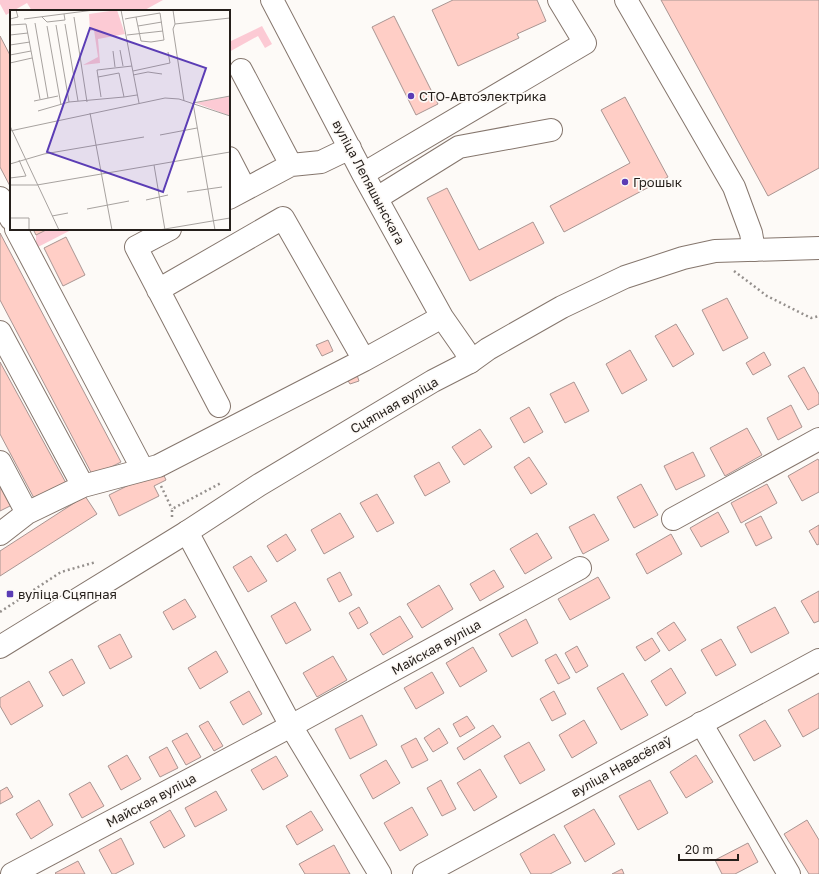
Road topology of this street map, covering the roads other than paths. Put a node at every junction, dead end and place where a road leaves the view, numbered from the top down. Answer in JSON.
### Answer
{"nodes":[{"id":1,"x":272,"y":0,"type":"edge"},
{"id":2,"x":559,"y":0,"type":"edge"},
{"id":3,"x":626,"y":0,"type":"edge"},
{"id":4,"x":241,"y":70,"type":"dead end"},
{"id":5,"x":551,"y":130,"type":"dead end"},
{"id":6,"x":350,"y":148,"type":"junction"},
{"id":7,"x":230,"y":162,"type":"edge"},
{"id":8,"x":291,"y":165,"type":"junction"},
{"id":9,"x":363,"y":174,"type":"junction"},
{"id":10,"x":237,"y":193,"type":"edge"},
{"id":11,"x":0,"y":198,"type":"edge"},
{"id":12,"x":377,"y":198,"type":"junction"},
{"id":13,"x":10,"y":217,"type":"edge"},
{"id":14,"x":17,"y":230,"type":"edge"},
{"id":15,"x":168,"y":230,"type":"edge"},
{"id":16,"x":818,"y":248,"type":"edge"},
{"id":17,"x":754,"y":250,"type":"junction"},
{"id":18,"x":158,"y":290,"type":"junction"},
{"id":19,"x":442,"y":317,"type":"junction"},
{"id":20,"x":0,"y":332,"type":"edge"},
{"id":21,"x":364,"y":360,"type":"junction"},
{"id":22,"x":470,"y":362,"type":"junction"},
{"id":23,"x":219,"y":406,"type":"dead end"},
{"id":24,"x":819,"y":439,"type":"edge"},
{"id":25,"x":0,"y":462,"type":"edge"},
{"id":26,"x":143,"y":470,"type":"junction"},
{"id":27,"x":83,"y":486,"type":"junction"},
{"id":28,"x":27,"y":513,"type":"junction"},
{"id":29,"x":673,"y":519,"type":"dead end"},
{"id":30,"x":188,"y":532,"type":"junction"},
{"id":31,"x":0,"y":534,"type":"edge"},
{"id":32,"x":580,"y":568,"type":"dead end"},
{"id":33,"x":0,"y":647,"type":"edge"},
{"id":34,"x":819,"y":660,"type":"edge"},
{"id":35,"x":702,"y":723,"type":"junction"},
{"id":36,"x":291,"y":726,"type":"junction"},
{"id":37,"x":12,"y":874,"type":"edge"},
{"id":38,"x":380,"y":874,"type":"edge"},
{"id":39,"x":424,"y":874,"type":"edge"},
{"id":40,"x":788,"y":874,"type":"edge"}],
"edges":[{"from":1,"to":6,"type":"street","name":"вуліца Лепяшынскага"},
{"from":2,"to":9,"type":"street"},
{"from":3,"to":17,"type":"street"},
{"from":4,"to":8,"type":"street"},
{"from":5,"to":12,"type":"street"},
{"from":6,"to":8,"type":"street"},
{"from":6,"to":9,"type":"street","name":"вуліца Лепяшынскага"},
{"from":7,"to":10,"type":"street"},
{"from":8,"to":10,"type":"street"},
{"from":9,"to":12,"type":"street","name":"вуліца Лепяшынскага"},
{"from":11,"to":13,"type":"street"},
{"from":12,"to":19,"type":"street","name":"вуліца Лепяшынскага"},
{"from":14,"to":26,"type":"street"},
{"from":15,"to":18,"type":"street"},
{"from":16,"to":17,"type":"street","name":"Сцяпная вуліца"},
{"from":17,"to":22,"type":"street","name":"Сцяпная вуліца"},
{"from":18,"to":21,"type":"street"},
{"from":18,"to":23,"type":"street"},
{"from":19,"to":21,"type":"street"},
{"from":19,"to":22,"type":"street","name":"вуліца Лепяшынскага"},
{"from":20,"to":27,"type":"street"},
{"from":21,"to":26,"type":"street"},
{"from":22,"to":30,"type":"street","name":"Сцяпная вуліца"},
{"from":24,"to":29,"type":"street"},
{"from":25,"to":28,"type":"street"},
{"from":26,"to":27,"type":"street"},
{"from":27,"to":28,"type":"street"},
{"from":28,"to":31,"type":"street"},
{"from":30,"to":33,"type":"street","name":"Сцяпная вуліца"},
{"from":30,"to":36,"type":"street"},
{"from":32,"to":36,"type":"street","name":"Майская вуліца"},
{"from":34,"to":35,"type":"street","name":"вуліца Навасёлаў"},
{"from":35,"to":39,"type":"street","name":"вуліца Навасёлаў"},
{"from":35,"to":40,"type":"street"},
{"from":36,"to":37,"type":"street","name":"Майская вуліца"},
{"from":36,"to":38,"type":"street"}]}
